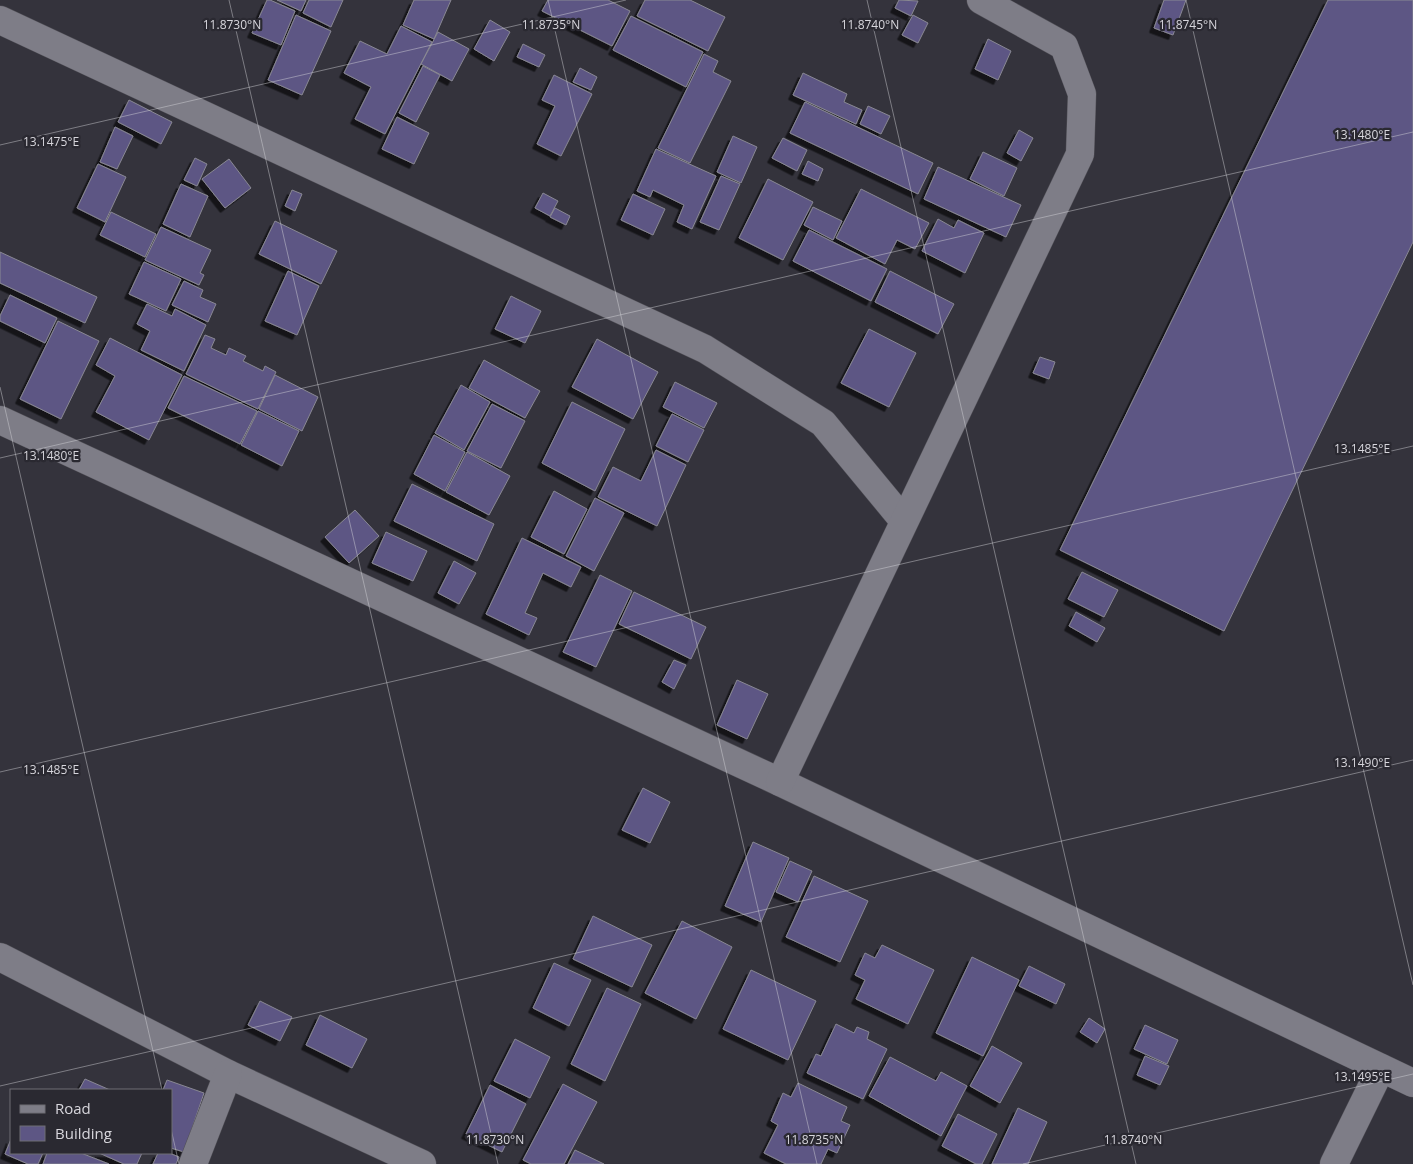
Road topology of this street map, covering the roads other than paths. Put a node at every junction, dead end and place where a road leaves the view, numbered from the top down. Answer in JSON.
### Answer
{"nodes":[{"id":1,"x":981,"y":0,"type":"edge"},
{"id":2,"x":0,"y":20,"type":"edge"},
{"id":3,"x":0,"y":420,"type":"edge"},
{"id":4,"x":904,"y":522,"type":"junction"},
{"id":5,"x":780,"y":782,"type":"junction"},
{"id":6,"x":0,"y":957,"type":"edge"},
{"id":7,"x":1381,"y":1068,"type":"junction"},
{"id":8,"x":228,"y":1074,"type":"junction"},
{"id":9,"x":1413,"y":1083,"type":"edge"},
{"id":10,"x":193,"y":1164,"type":"edge"},
{"id":11,"x":422,"y":1164,"type":"edge"},
{"id":12,"x":1334,"y":1164,"type":"edge"}],
"edges":[{"from":1,"to":4,"type":"street"},
{"from":2,"to":4,"type":"street"},
{"from":3,"to":5,"type":"street"},
{"from":4,"to":5,"type":"street"},
{"from":5,"to":7,"type":"street"},
{"from":6,"to":8,"type":"street"},
{"from":7,"to":9,"type":"street"},
{"from":7,"to":12,"type":"street"},
{"from":8,"to":10,"type":"street"},
{"from":8,"to":11,"type":"street"}]}
